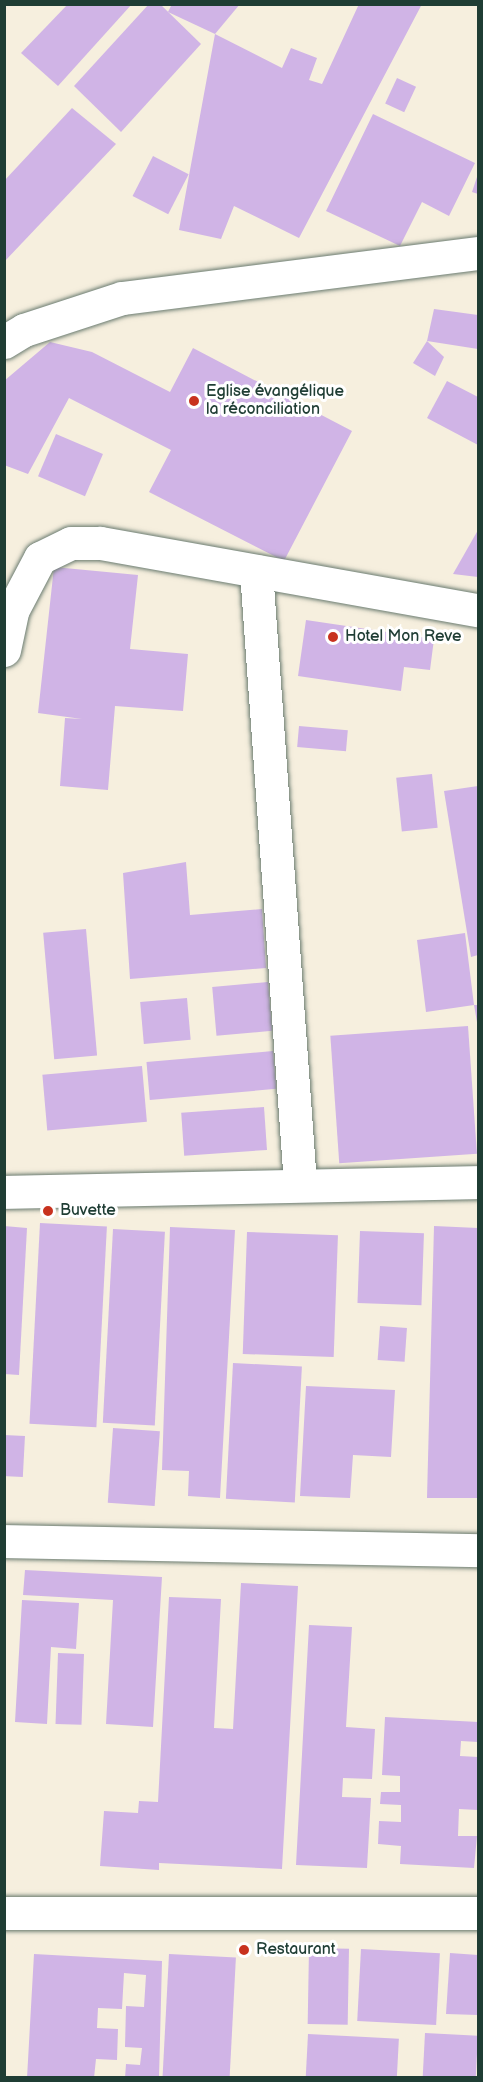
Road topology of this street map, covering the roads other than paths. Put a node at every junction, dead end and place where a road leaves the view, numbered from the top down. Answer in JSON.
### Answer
{"nodes":[{"id":1,"x":478,"y":253,"type":"edge"},
{"id":2,"x":4,"y":342,"type":"edge"},
{"id":3,"x":256,"y":572,"type":"junction"},
{"id":4,"x":478,"y":610,"type":"edge"},
{"id":5,"x":4,"y":650,"type":"edge"},
{"id":6,"x":478,"y":1182,"type":"edge"},
{"id":7,"x":300,"y":1184,"type":"junction"},
{"id":8,"x":4,"y":1191,"type":"edge"},
{"id":9,"x":4,"y":1541,"type":"edge"},
{"id":10,"x":478,"y":1550,"type":"edge"},
{"id":11,"x":4,"y":1913,"type":"edge"},
{"id":12,"x":478,"y":1913,"type":"edge"}],
"edges":[{"from":1,"to":2,"type":"street"},
{"from":3,"to":4,"type":"street"},
{"from":3,"to":5,"type":"street"},
{"from":3,"to":7,"type":"street"},
{"from":6,"to":7,"type":"street"},
{"from":7,"to":8,"type":"street"},
{"from":9,"to":10,"type":"street"},
{"from":11,"to":12,"type":"street"}]}
